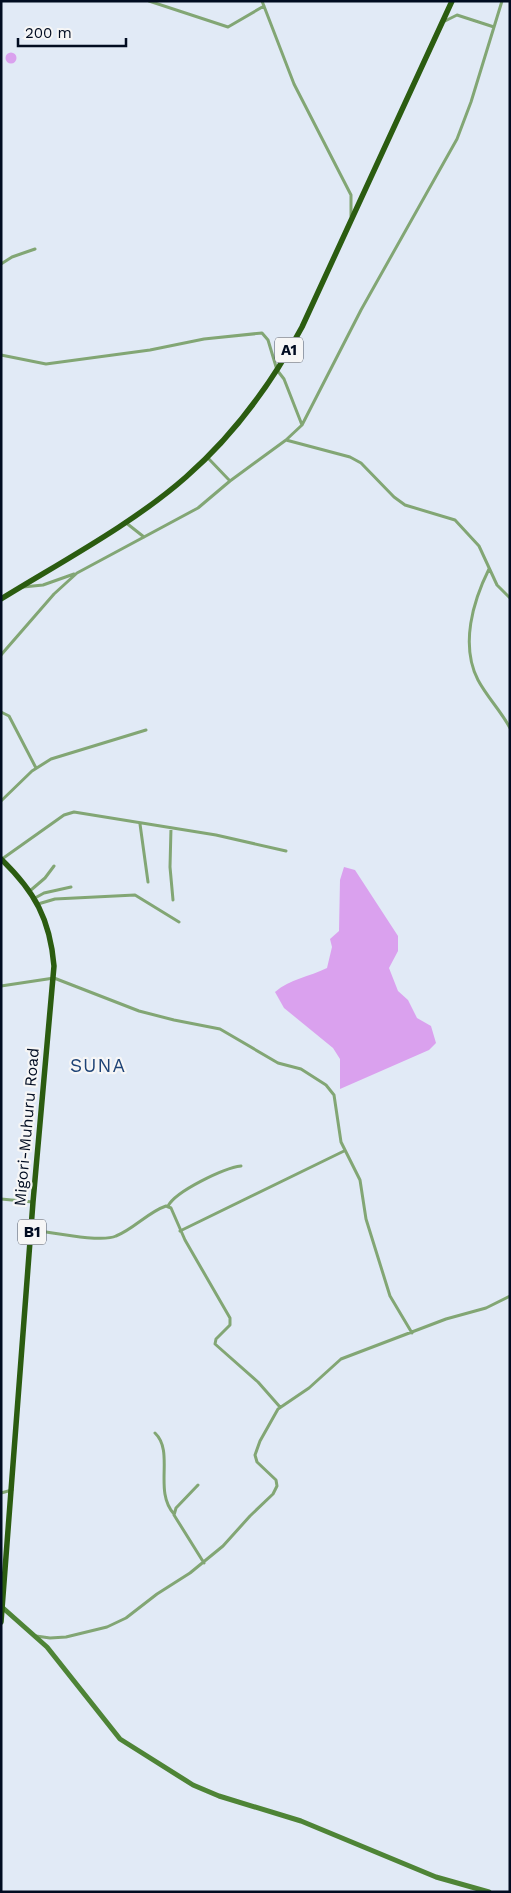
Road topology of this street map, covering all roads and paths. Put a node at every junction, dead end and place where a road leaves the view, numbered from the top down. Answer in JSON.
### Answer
{"nodes":[{"id":1,"x":149,"y":1,"type":"edge"},
{"id":2,"x":262,"y":1,"type":"edge"},
{"id":3,"x":452,"y":1,"type":"edge"},
{"id":4,"x":502,"y":1,"type":"edge"},
{"id":5,"x":264,"y":6,"type":"junction"},
{"id":6,"x":442,"y":22,"type":"junction"},
{"id":7,"x":494,"y":27,"type":"junction"},
{"id":8,"x":351,"y":220,"type":"junction"},
{"id":9,"x":35,"y":249,"type":"dead end"},
{"id":10,"x":1,"y":264,"type":"edge"},
{"id":11,"x":1,"y":355,"type":"edge"},
{"id":12,"x":277,"y":370,"type":"junction"},
{"id":13,"x":302,"y":425,"type":"junction"},
{"id":14,"x":286,"y":440,"type":"junction"},
{"id":15,"x":207,"y":457,"type":"junction"},
{"id":16,"x":230,"y":481,"type":"junction"},
{"id":17,"x":125,"y":522,"type":"junction"},
{"id":18,"x":144,"y":537,"type":"junction"},
{"id":19,"x":489,"y":568,"type":"junction"},
{"id":20,"x":77,"y":573,"type":"junction"},
{"id":21,"x":20,"y":587,"type":"junction"},
{"id":22,"x":510,"y":598,"type":"edge"},
{"id":23,"x":1,"y":599,"type":"edge"},
{"id":24,"x":1,"y":655,"type":"edge"},
{"id":25,"x":1,"y":712,"type":"edge"},
{"id":26,"x":510,"y":728,"type":"edge"},
{"id":27,"x":146,"y":730,"type":"dead end"},
{"id":28,"x":36,"y":768,"type":"junction"},
{"id":29,"x":1,"y":800,"type":"edge"},
{"id":30,"x":140,"y":824,"type":"junction"},
{"id":31,"x":171,"y":828,"type":"junction"},
{"id":32,"x":286,"y":852,"type":"dead end"},
{"id":33,"x":1,"y":859,"type":"edge"},
{"id":34,"x":54,"y":866,"type":"dead end"},
{"id":35,"x":148,"y":882,"type":"dead end"},
{"id":36,"x":71,"y":887,"type":"dead end"},
{"id":37,"x":30,"y":890,"type":"junction"},
{"id":38,"x":35,"y":898,"type":"junction"},
{"id":39,"x":172,"y":900,"type":"dead end"},
{"id":40,"x":38,"y":904,"type":"junction"},
{"id":41,"x":179,"y":922,"type":"dead end"},
{"id":42,"x":54,"y":978,"type":"junction"},
{"id":43,"x":1,"y":986,"type":"edge"},
{"id":44,"x":344,"y":1151,"type":"junction"},
{"id":45,"x":241,"y":1166,"type":"dead end"},
{"id":46,"x":1,"y":1200,"type":"edge"},
{"id":47,"x":33,"y":1202,"type":"junction"},
{"id":48,"x":168,"y":1206,"type":"junction"},
{"id":49,"x":32,"y":1230,"type":"junction"},
{"id":50,"x":180,"y":1231,"type":"junction"},
{"id":51,"x":510,"y":1296,"type":"edge"},
{"id":52,"x":412,"y":1333,"type":"junction"},
{"id":53,"x":280,"y":1406,"type":"junction"},
{"id":54,"x":155,"y":1433,"type":"dead end"},
{"id":55,"x":198,"y":1485,"type":"dead end"},
{"id":56,"x":12,"y":1490,"type":"junction"},
{"id":57,"x":1,"y":1493,"type":"edge"},
{"id":58,"x":174,"y":1514,"type":"junction"},
{"id":59,"x":204,"y":1562,"type":"junction"},
{"id":60,"x":3,"y":1608,"type":"junction"},
{"id":61,"x":1,"y":1622,"type":"edge"},
{"id":62,"x":35,"y":1635,"type":"junction"},
{"id":63,"x":489,"y":1892,"type":"edge"}],
"edges":[{"from":1,"to":5,"type":"street"},
{"from":2,"to":5,"type":"street"},
{"from":3,"to":6,"type":"highway","number":"A1"},
{"from":4,"to":7,"type":"street"},
{"from":5,"to":8,"type":"street"},
{"from":6,"to":7,"type":"street"},
{"from":6,"to":8,"type":"highway","number":"A1"},
{"from":7,"to":13,"type":"street"},
{"from":8,"to":12,"type":"highway","number":"A1"},
{"from":9,"to":10,"type":"street"},
{"from":11,"to":12,"type":"street"},
{"from":12,"to":13,"type":"street"},
{"from":12,"to":15,"type":"highway","number":"A1"},
{"from":13,"to":14,"type":"street"},
{"from":14,"to":16,"type":"street"},
{"from":14,"to":19,"type":"street"},
{"from":15,"to":16,"type":"street"},
{"from":15,"to":17,"type":"highway","number":"A1"},
{"from":16,"to":18,"type":"street"},
{"from":17,"to":18,"type":"street"},
{"from":17,"to":21,"type":"highway","number":"A1"},
{"from":18,"to":20,"type":"street"},
{"from":19,"to":22,"type":"street"},
{"from":19,"to":26,"type":"street"},
{"from":20,"to":21,"type":"street"},
{"from":20,"to":24,"type":"street"},
{"from":21,"to":23,"type":"highway","number":"A1"},
{"from":25,"to":28,"type":"street"},
{"from":27,"to":28,"type":"street"},
{"from":28,"to":29,"type":"street"},
{"from":30,"to":31,"type":"street"},
{"from":30,"to":33,"type":"street"},
{"from":30,"to":35,"type":"street"},
{"from":31,"to":32,"type":"street"},
{"from":31,"to":39,"type":"street"},
{"from":33,"to":37,"type":"highway","name":"Migori-Muhuru Road","number":"B1"},
{"from":34,"to":37,"type":"street"},
{"from":36,"to":38,"type":"street"},
{"from":37,"to":38,"type":"highway","name":"Migori-Muhuru Road","number":"B1"},
{"from":38,"to":40,"type":"highway","name":"Migori-Muhuru Road","number":"B1"},
{"from":40,"to":41,"type":"street"},
{"from":40,"to":42,"type":"highway","name":"Migori-Muhuru Road","number":"B1"},
{"from":42,"to":43,"type":"street"},
{"from":42,"to":44,"type":"street"},
{"from":42,"to":47,"type":"highway","name":"Migori-Muhuru Road","number":"B1"},
{"from":44,"to":50,"type":"street"},
{"from":44,"to":52,"type":"street"},
{"from":45,"to":48,"type":"street"},
{"from":46,"to":47,"type":"street"},
{"from":47,"to":49,"type":"highway","name":"Migori-Muhuru Road","number":"B1"},
{"from":48,"to":49,"type":"street"},
{"from":48,"to":50,"type":"street"},
{"from":49,"to":56,"type":"highway","name":"Migori-Muhuru Road","number":"B1"},
{"from":50,"to":53,"type":"street"},
{"from":51,"to":52,"type":"street"},
{"from":52,"to":53,"type":"street"},
{"from":53,"to":59,"type":"street"},
{"from":54,"to":58,"type":"street"},
{"from":55,"to":58,"type":"street"},
{"from":56,"to":57,"type":"street"},
{"from":56,"to":60,"type":"highway","name":"Migori-Muhuru Road","number":"B1"},
{"from":58,"to":59,"type":"street"},
{"from":59,"to":62,"type":"street"},
{"from":60,"to":61,"type":"highway","name":"Migori-Muhuru Road","number":"B1"},
{"from":60,"to":62,"type":"main road"},
{"from":62,"to":63,"type":"main road"}]}
